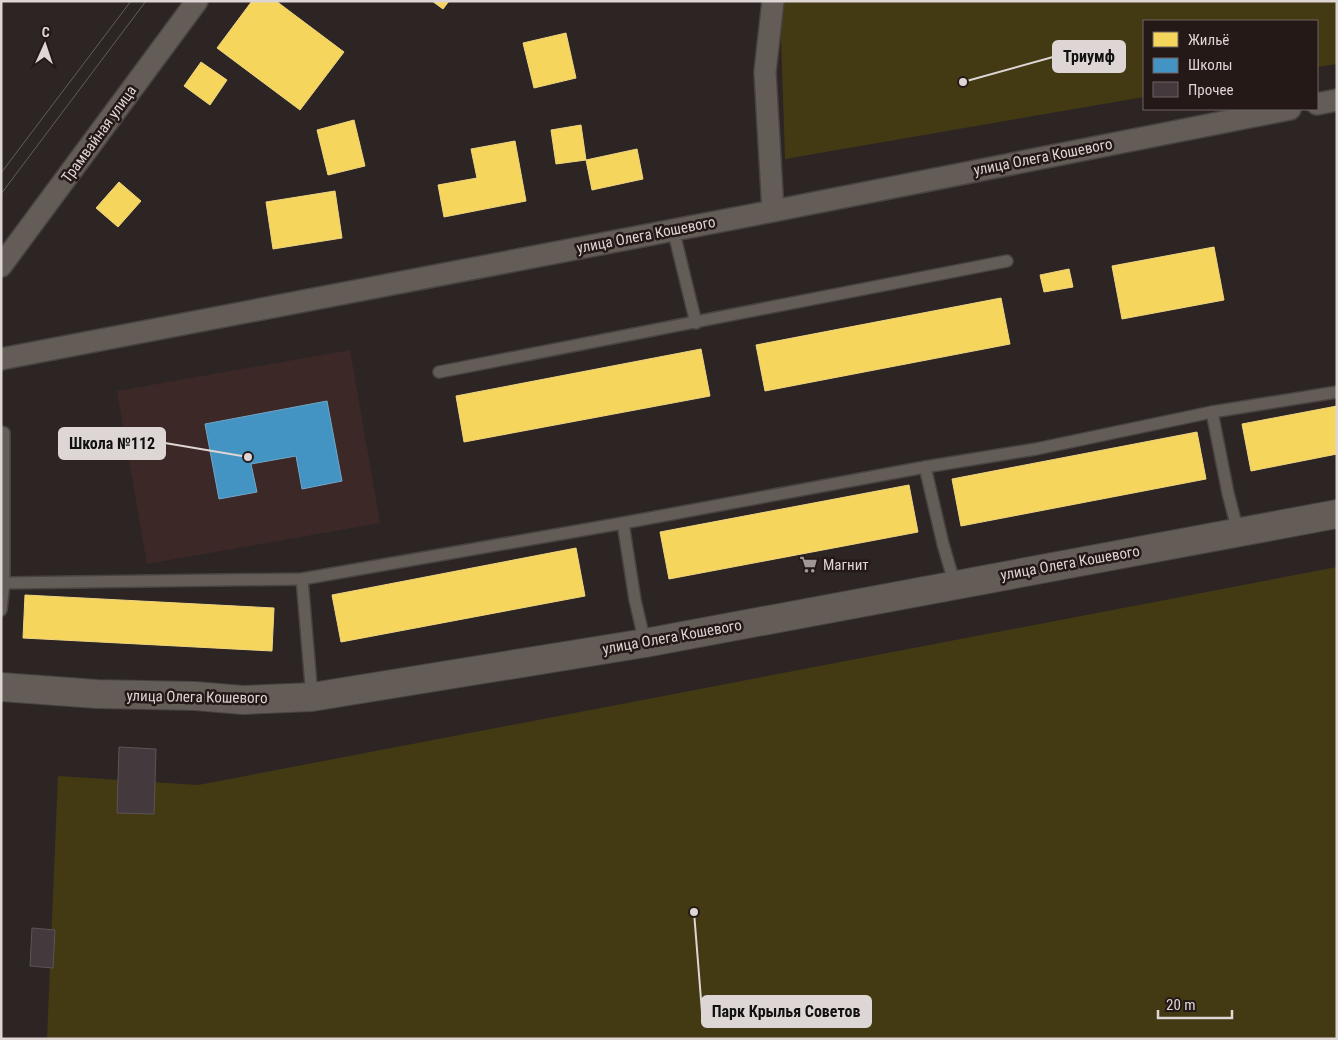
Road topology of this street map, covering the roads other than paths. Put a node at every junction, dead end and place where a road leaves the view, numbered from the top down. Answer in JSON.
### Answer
{"nodes":[{"id":1,"x":197,"y":1,"type":"edge"},
{"id":2,"x":773,"y":1,"type":"edge"},
{"id":3,"x":1337,"y":100,"type":"edge"},
{"id":4,"x":1318,"y":104,"type":"edge"},
{"id":5,"x":1285,"y":110,"type":"edge"},
{"id":6,"x":773,"y":211,"type":"junction"},
{"id":7,"x":673,"y":229,"type":"junction"},
{"id":8,"x":1007,"y":262,"type":"dead end"},
{"id":9,"x":1,"y":266,"type":"edge"},
{"id":10,"x":696,"y":323,"type":"junction"},
{"id":11,"x":1,"y":359,"type":"edge"},
{"id":12,"x":439,"y":372,"type":"dead end"},
{"id":13,"x":1337,"y":392,"type":"edge"},
{"id":14,"x":1212,"y":412,"type":"junction"},
{"id":15,"x":1,"y":432,"type":"edge"},
{"id":16,"x":925,"y":467,"type":"junction"},
{"id":17,"x":1337,"y":514,"type":"edge"},
{"id":18,"x":624,"y":523,"type":"junction"},
{"id":19,"x":1238,"y":532,"type":"junction"},
{"id":20,"x":302,"y":579,"type":"junction"},
{"id":21,"x":4,"y":583,"type":"junction"},
{"id":22,"x":955,"y":585,"type":"junction"},
{"id":23,"x":1,"y":610,"type":"edge"},
{"id":24,"x":645,"y":643,"type":"junction"},
{"id":25,"x":1,"y":687,"type":"edge"},
{"id":26,"x":312,"y":696,"type":"junction"}],
"edges":[{"from":1,"to":9,"type":"street","name":"Трамвайная улица"},
{"from":2,"to":6,"type":"street"},
{"from":3,"to":4,"type":"street"},
{"from":5,"to":6,"type":"street","name":"улица Олега Кошевого"},
{"from":6,"to":7,"type":"street","name":"улица Олега Кошевого"},
{"from":7,"to":10,"type":"lane"},
{"from":7,"to":11,"type":"street","name":"улица Олега Кошевого"},
{"from":8,"to":10,"type":"lane"},
{"from":10,"to":12,"type":"lane"},
{"from":13,"to":14,"type":"lane"},
{"from":14,"to":16,"type":"lane"},
{"from":14,"to":19,"type":"lane"},
{"from":15,"to":21,"type":"lane"},
{"from":16,"to":18,"type":"lane"},
{"from":16,"to":22,"type":"lane"},
{"from":17,"to":19,"type":"street","name":"улица Олега Кошевого"},
{"from":18,"to":20,"type":"lane"},
{"from":18,"to":24,"type":"lane"},
{"from":19,"to":22,"type":"street","name":"улица Олега Кошевого"},
{"from":20,"to":21,"type":"lane"},
{"from":20,"to":26,"type":"lane"},
{"from":21,"to":23,"type":"lane"},
{"from":22,"to":24,"type":"street","name":"улица Олега Кошевого"},
{"from":24,"to":26,"type":"street","name":"улица Олега Кошевого"},
{"from":25,"to":26,"type":"street","name":"улица Олега Кошевого"}]}
